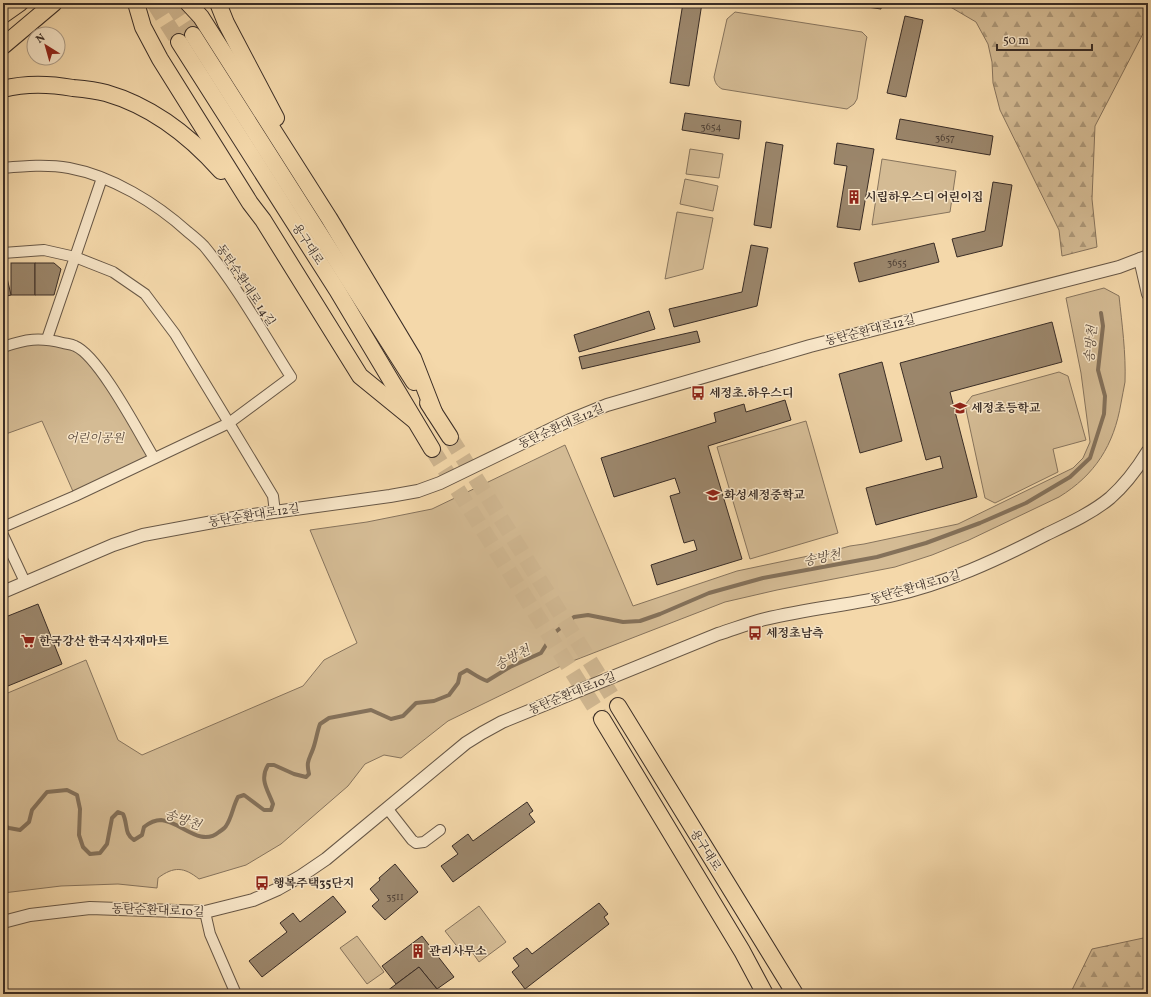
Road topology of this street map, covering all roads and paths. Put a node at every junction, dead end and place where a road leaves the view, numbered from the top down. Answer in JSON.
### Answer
{"nodes":[{"id":1,"x":20,"y":3,"type":"edge"},
{"id":2,"x":54,"y":3,"type":"edge"},
{"id":3,"x":136,"y":3,"type":"edge"},
{"id":4,"x":188,"y":3,"type":"edge"},
{"id":5,"x":218,"y":3,"type":"edge"},
{"id":6,"x":3,"y":15,"type":"edge"},
{"id":7,"x":3,"y":46,"type":"edge"},
{"id":8,"x":3,"y":89,"type":"edge"},
{"id":9,"x":3,"y":168,"type":"edge"},
{"id":10,"x":102,"y":178,"type":"junction"},
{"id":11,"x":250,"y":203,"type":"junction"},
{"id":12,"x":329,"y":218,"type":"junction"},
{"id":13,"x":3,"y":253,"type":"edge"},
{"id":14,"x":75,"y":257,"type":"junction"},
{"id":15,"x":1144,"y":257,"type":"edge"},
{"id":16,"x":1148,"y":294,"type":"edge"},
{"id":17,"x":47,"y":339,"type":"junction"},
{"id":18,"x":3,"y":347,"type":"edge"},
{"id":19,"x":434,"y":412,"type":"junction"},
{"id":20,"x":414,"y":420,"type":"junction"},
{"id":21,"x":229,"y":423,"type":"junction"},
{"id":22,"x":450,"y":437,"type":"tunnel mouth"},
{"id":23,"x":432,"y":449,"type":"tunnel mouth"},
{"id":24,"x":1148,"y":451,"type":"edge"},
{"id":25,"x":154,"y":458,"type":"junction"},
{"id":26,"x":275,"y":512,"type":"junction"},
{"id":27,"x":3,"y":527,"type":"edge"},
{"id":28,"x":3,"y":535,"type":"edge"},
{"id":29,"x":25,"y":582,"type":"junction"},
{"id":30,"x":3,"y":592,"type":"edge"},
{"id":31,"x":618,"y":706,"type":"tunnel mouth"},
{"id":32,"x":602,"y":720,"type":"tunnel mouth"},
{"id":33,"x":387,"y":808,"type":"junction"},
{"id":34,"x":440,"y":830,"type":"dead end"},
{"id":35,"x":205,"y":912,"type":"junction"},
{"id":36,"x":3,"y":922,"type":"edge"},
{"id":37,"x":236,"y":994,"type":"edge"},
{"id":38,"x":765,"y":994,"type":"edge"},
{"id":39,"x":795,"y":994,"type":"edge"}],
"edges":[{"from":1,"to":6,"type":"highway"},
{"from":2,"to":7,"type":"highway"},
{"from":3,"to":11,"type":"highway"},
{"from":4,"to":12,"type":"highway"},
{"from":5,"to":12,"type":"highway"},
{"from":8,"to":11,"type":"highway"},
{"from":9,"to":10,"type":"street","name":"동탄순환대로 14길"},
{"from":10,"to":14,"type":"street"},
{"from":10,"to":21,"type":"street","name":"동탄순환대로 14길"},
{"from":11,"to":20,"type":"highway"},
{"from":12,"to":19,"type":"highway"},
{"from":13,"to":14,"type":"street"},
{"from":14,"to":17,"type":"street"},
{"from":14,"to":21,"type":"street"},
{"from":15,"to":16,"type":"street"},
{"from":15,"to":26,"type":"street","name":"동탄순환대로12길"},
{"from":17,"to":18,"type":"street"},
{"from":17,"to":25,"type":"street"},
{"from":19,"to":20,"type":"highway","name":"용구대로"},
{"from":19,"to":22,"type":"highway","name":"용구대로"},
{"from":20,"to":23,"type":"highway","name":"용구대로"},
{"from":21,"to":25,"type":"street","name":"동탄순환대로 14길"},
{"from":21,"to":26,"type":"street"},
{"from":24,"to":33,"type":"street","name":"동탄순환대로10길"},
{"from":25,"to":27,"type":"street","name":"동탄순환대로 14길"},
{"from":26,"to":29,"type":"street","name":"동탄순환대로12길"},
{"from":28,"to":29,"type":"street"},
{"from":29,"to":30,"type":"street","name":"동탄순환대로12길"},
{"from":31,"to":39,"type":"highway","name":"용구대로"},
{"from":32,"to":38,"type":"highway","name":"용구대로"},
{"from":33,"to":34,"type":"street"},
{"from":33,"to":35,"type":"street","name":"동탄순환대로10길"},
{"from":35,"to":36,"type":"street","name":"동탄순환대로10길"},
{"from":35,"to":37,"type":"street"}]}
